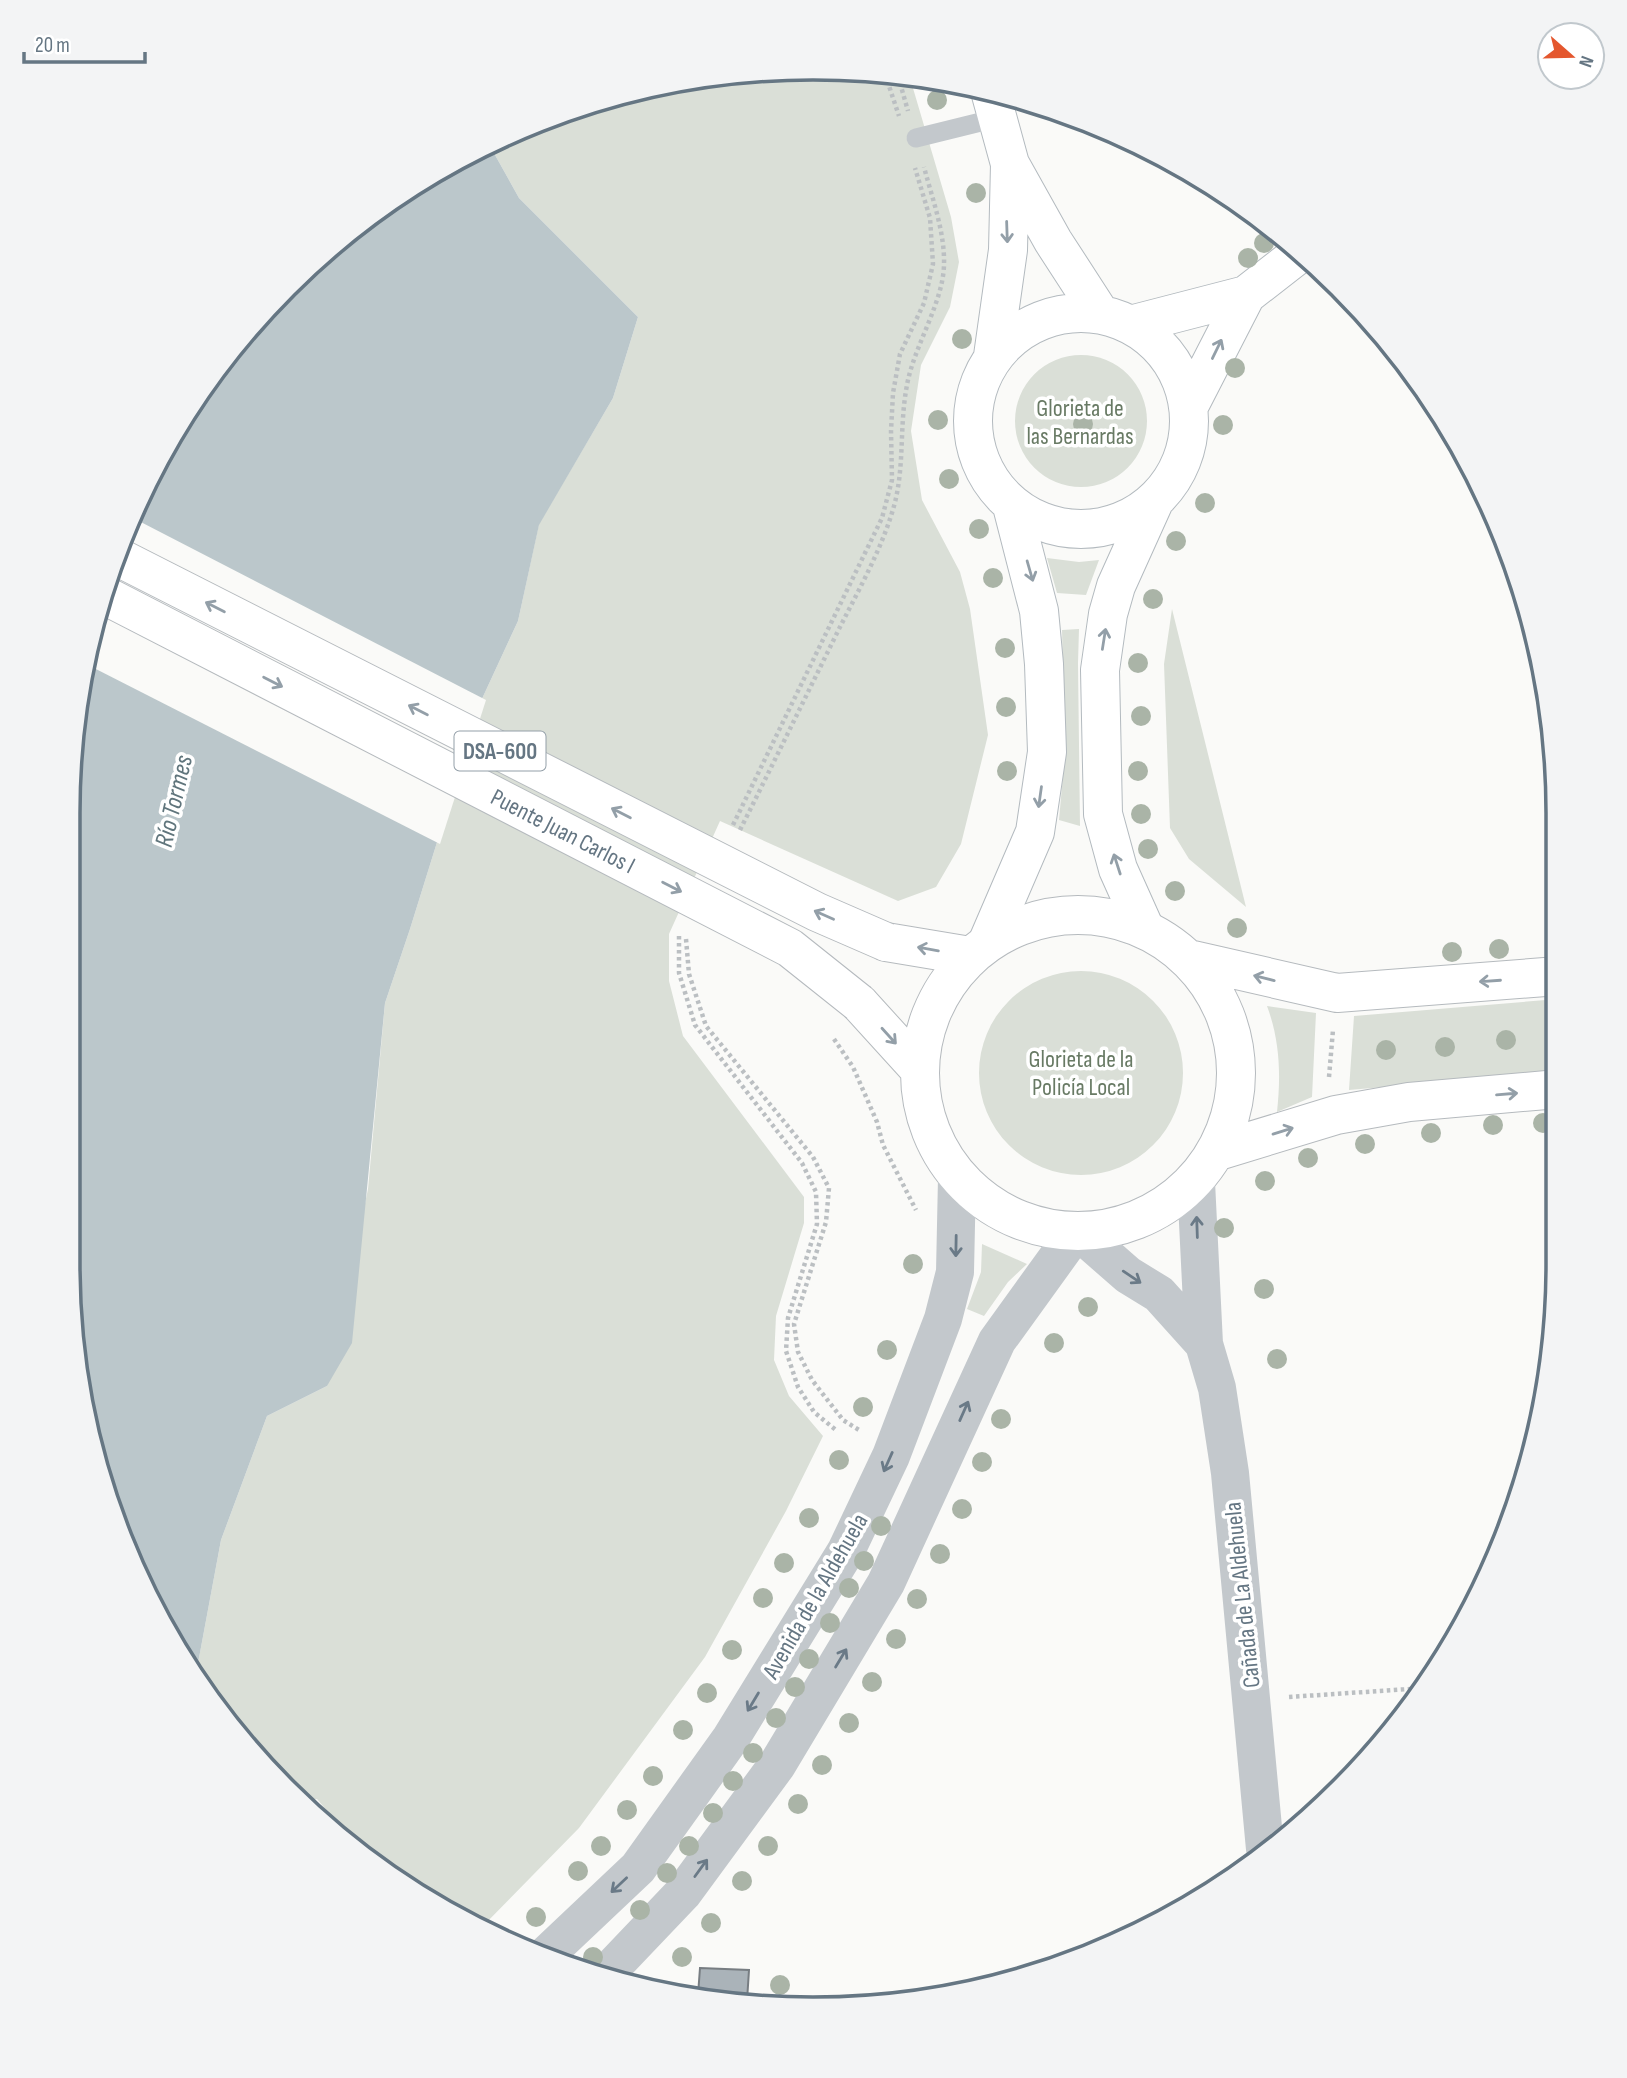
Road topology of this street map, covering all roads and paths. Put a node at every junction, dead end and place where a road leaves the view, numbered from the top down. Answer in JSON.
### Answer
{"nodes":[{"id":1,"x":890,"y":85,"type":"edge"},
{"id":2,"x":900,"y":86,"type":"edge"},
{"id":3,"x":994,"y":104,"type":"edge"},
{"id":4,"x":909,"y":132,"type":"junction"},
{"id":5,"x":1010,"y":164,"type":"junction"},
{"id":6,"x":914,"y":165,"type":"dead end"},
{"id":7,"x":1293,"y":259,"type":"edge"},
{"id":8,"x":1247,"y":295,"type":"junction"},
{"id":9,"x":1116,"y":318,"type":"junction"},
{"id":10,"x":993,"y":356,"type":"junction"},
{"id":11,"x":1190,"y":404,"type":"junction"},
{"id":12,"x":1153,"y":504,"type":"junction"},
{"id":13,"x":1012,"y":506,"type":"junction"},
{"id":14,"x":125,"y":561,"type":"edge"},
{"id":15,"x":112,"y":599,"type":"edge"},
{"id":16,"x":732,"y":827,"type":"dead end"},
{"id":17,"x":735,"y":841,"type":"dead end"},
{"id":18,"x":684,"y":926,"type":"dead end"},
{"id":19,"x":1144,"y":927,"type":"junction"},
{"id":20,"x":686,"y":939,"type":"dead end"},
{"id":21,"x":979,"y":948,"type":"junction"},
{"id":22,"x":1193,"y":960,"type":"junction"},
{"id":23,"x":1546,"y":977,"type":"edge"},
{"id":24,"x":1334,"y":1027,"type":"dead end"},
{"id":25,"x":828,"y":1030,"type":"dead end"},
{"id":26,"x":919,"y":1069,"type":"junction"},
{"id":27,"x":1330,"y":1083,"type":"dead end"},
{"id":28,"x":1546,"y":1091,"type":"edge"},
{"id":29,"x":1218,"y":1151,"type":"junction"},
{"id":30,"x":957,"y":1178,"type":"junction"},
{"id":31,"x":1196,"y":1182,"type":"junction"},
{"id":32,"x":920,"y":1217,"type":"dead end"},
{"id":33,"x":1077,"y":1233,"type":"junction"},
{"id":34,"x":1204,"y":1344,"type":"junction"},
{"id":35,"x":837,"y":1431,"type":"dead end"},
{"id":36,"x":863,"y":1433,"type":"dead end"},
{"id":37,"x":1411,"y":1689,"type":"edge"},
{"id":38,"x":1253,"y":1699,"type":"junction"},
{"id":39,"x":1264,"y":1842,"type":"edge"},
{"id":40,"x":552,"y":1949,"type":"edge"},
{"id":41,"x":611,"y":1969,"type":"edge"}],
"edges":[{"from":1,"to":4,"type":"path"},
{"from":2,"to":4,"type":"path"},
{"from":3,"to":4,"type":"lane"},
{"from":3,"to":5,"type":"main road"},
{"from":4,"to":17,"type":"path"},
{"from":5,"to":9,"type":"main road"},
{"from":5,"to":10,"type":"main road","one_way":true},
{"from":6,"to":16,"type":"path"},
{"from":7,"to":8,"type":"main road"},
{"from":8,"to":9,"type":"main road"},
{"from":11,"to":8,"type":"main road","one_way":true},
{"from":9,"to":10,"type":"main road"},
{"from":9,"to":11,"type":"main road"},
{"from":10,"to":13,"type":"main road"},
{"from":11,"to":12,"type":"main road"},
{"from":12,"to":13,"type":"main road"},
{"from":19,"to":12,"type":"main road","one_way":true},
{"from":13,"to":21,"type":"main road","one_way":true},
{"from":21,"to":14,"type":"main road","name":"Puente Juan Carlos I","number":"DSA-600","one_way":true,"bridge":true},
{"from":15,"to":26,"type":"main road","name":"Puente Juan Carlos I","number":"DSA-600","one_way":true,"bridge":true},
{"from":18,"to":35,"type":"path"},
{"from":19,"to":21,"type":"main road"},
{"from":19,"to":22,"type":"main road"},
{"from":20,"to":36,"type":"path"},
{"from":21,"to":26,"type":"main road"},
{"from":23,"to":22,"type":"main road","one_way":true},
{"from":22,"to":29,"type":"main road"},
{"from":24,"to":27,"type":"path"},
{"from":25,"to":32,"type":"path"},
{"from":26,"to":30,"type":"main road"},
{"from":29,"to":28,"type":"main road","one_way":true},
{"from":29,"to":31,"type":"main road"},
{"from":30,"to":33,"type":"main road"},
{"from":30,"to":40,"type":"street","name":"Avenida de la Aldehuela","one_way":true},
{"from":31,"to":33,"type":"main road"},
{"from":34,"to":31,"type":"street","name":"Cañada de La Aldehuela","one_way":true},
{"from":33,"to":34,"type":"street","name":"Cañada de La Aldehuela","one_way":true},
{"from":41,"to":33,"type":"street","name":"Avenida de la Aldehuela","one_way":true},
{"from":34,"to":38,"type":"street","name":"Cañada de La Aldehuela"},
{"from":37,"to":38,"type":"path"},
{"from":38,"to":39,"type":"street","name":"Cañada de La Aldehuela"}]}
